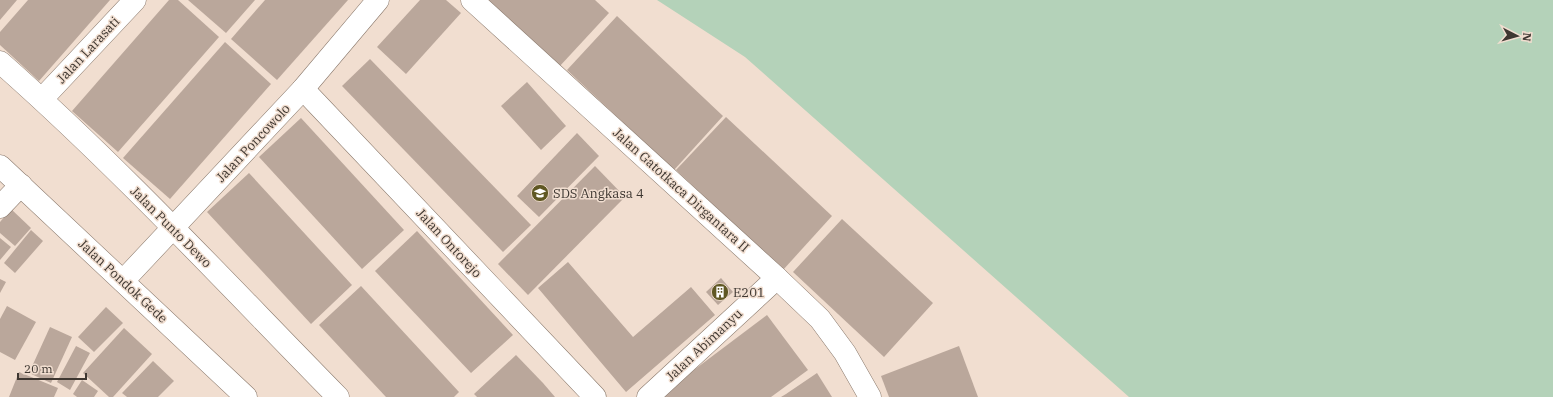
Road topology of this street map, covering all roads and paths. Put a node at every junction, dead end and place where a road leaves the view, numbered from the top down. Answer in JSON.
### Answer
{"nodes":[{"id":1,"x":135,"y":0,"type":"edge"},
{"id":2,"x":378,"y":0,"type":"edge"},
{"id":3,"x":472,"y":0,"type":"edge"},
{"id":4,"x":0,"y":62,"type":"edge"},
{"id":5,"x":303,"y":89,"type":"junction"},
{"id":6,"x":42,"y":99,"type":"junction"},
{"id":7,"x":0,"y":166,"type":"edge"},
{"id":8,"x":21,"y":185,"type":"junction"},
{"id":9,"x":0,"y":207,"type":"edge"},
{"id":10,"x":174,"y":228,"type":"junction"},
{"id":11,"x":778,"y":278,"type":"junction"},
{"id":12,"x":123,"y":281,"type":"junction"},
{"id":13,"x":246,"y":397,"type":"edge"},
{"id":14,"x":338,"y":397,"type":"edge"},
{"id":15,"x":595,"y":397,"type":"edge"},
{"id":16,"x":648,"y":397,"type":"edge"},
{"id":17,"x":870,"y":397,"type":"edge"}],
"edges":[{"from":1,"to":6,"type":"street","name":"Jalan Larasati"},
{"from":2,"to":5,"type":"street","name":"Jalan Poncowolo"},
{"from":3,"to":11,"type":"street","name":"Jalan Gatotkaca Dirgantara II"},
{"from":4,"to":6,"type":"street","name":"Jalan Punto Dewo"},
{"from":5,"to":10,"type":"street","name":"Jalan Poncowolo"},
{"from":5,"to":15,"type":"street","name":"Jalan Ontorejo"},
{"from":6,"to":10,"type":"street","name":"Jalan Punto Dewo"},
{"from":7,"to":8,"type":"street","name":"Jalan Pondok Gede"},
{"from":8,"to":9,"type":"street"},
{"from":8,"to":12,"type":"street","name":"Jalan Pondok Gede"},
{"from":10,"to":12,"type":"street","name":"Jalan Poncowolo"},
{"from":10,"to":14,"type":"street","name":"Jalan Punto Dewo"},
{"from":11,"to":16,"type":"street","name":"Jalan Abimanyu"},
{"from":11,"to":17,"type":"street","name":"Jalan Gatotkaca Dirgantara II"},
{"from":12,"to":13,"type":"street","name":"Jalan Pondok Gede"}]}
